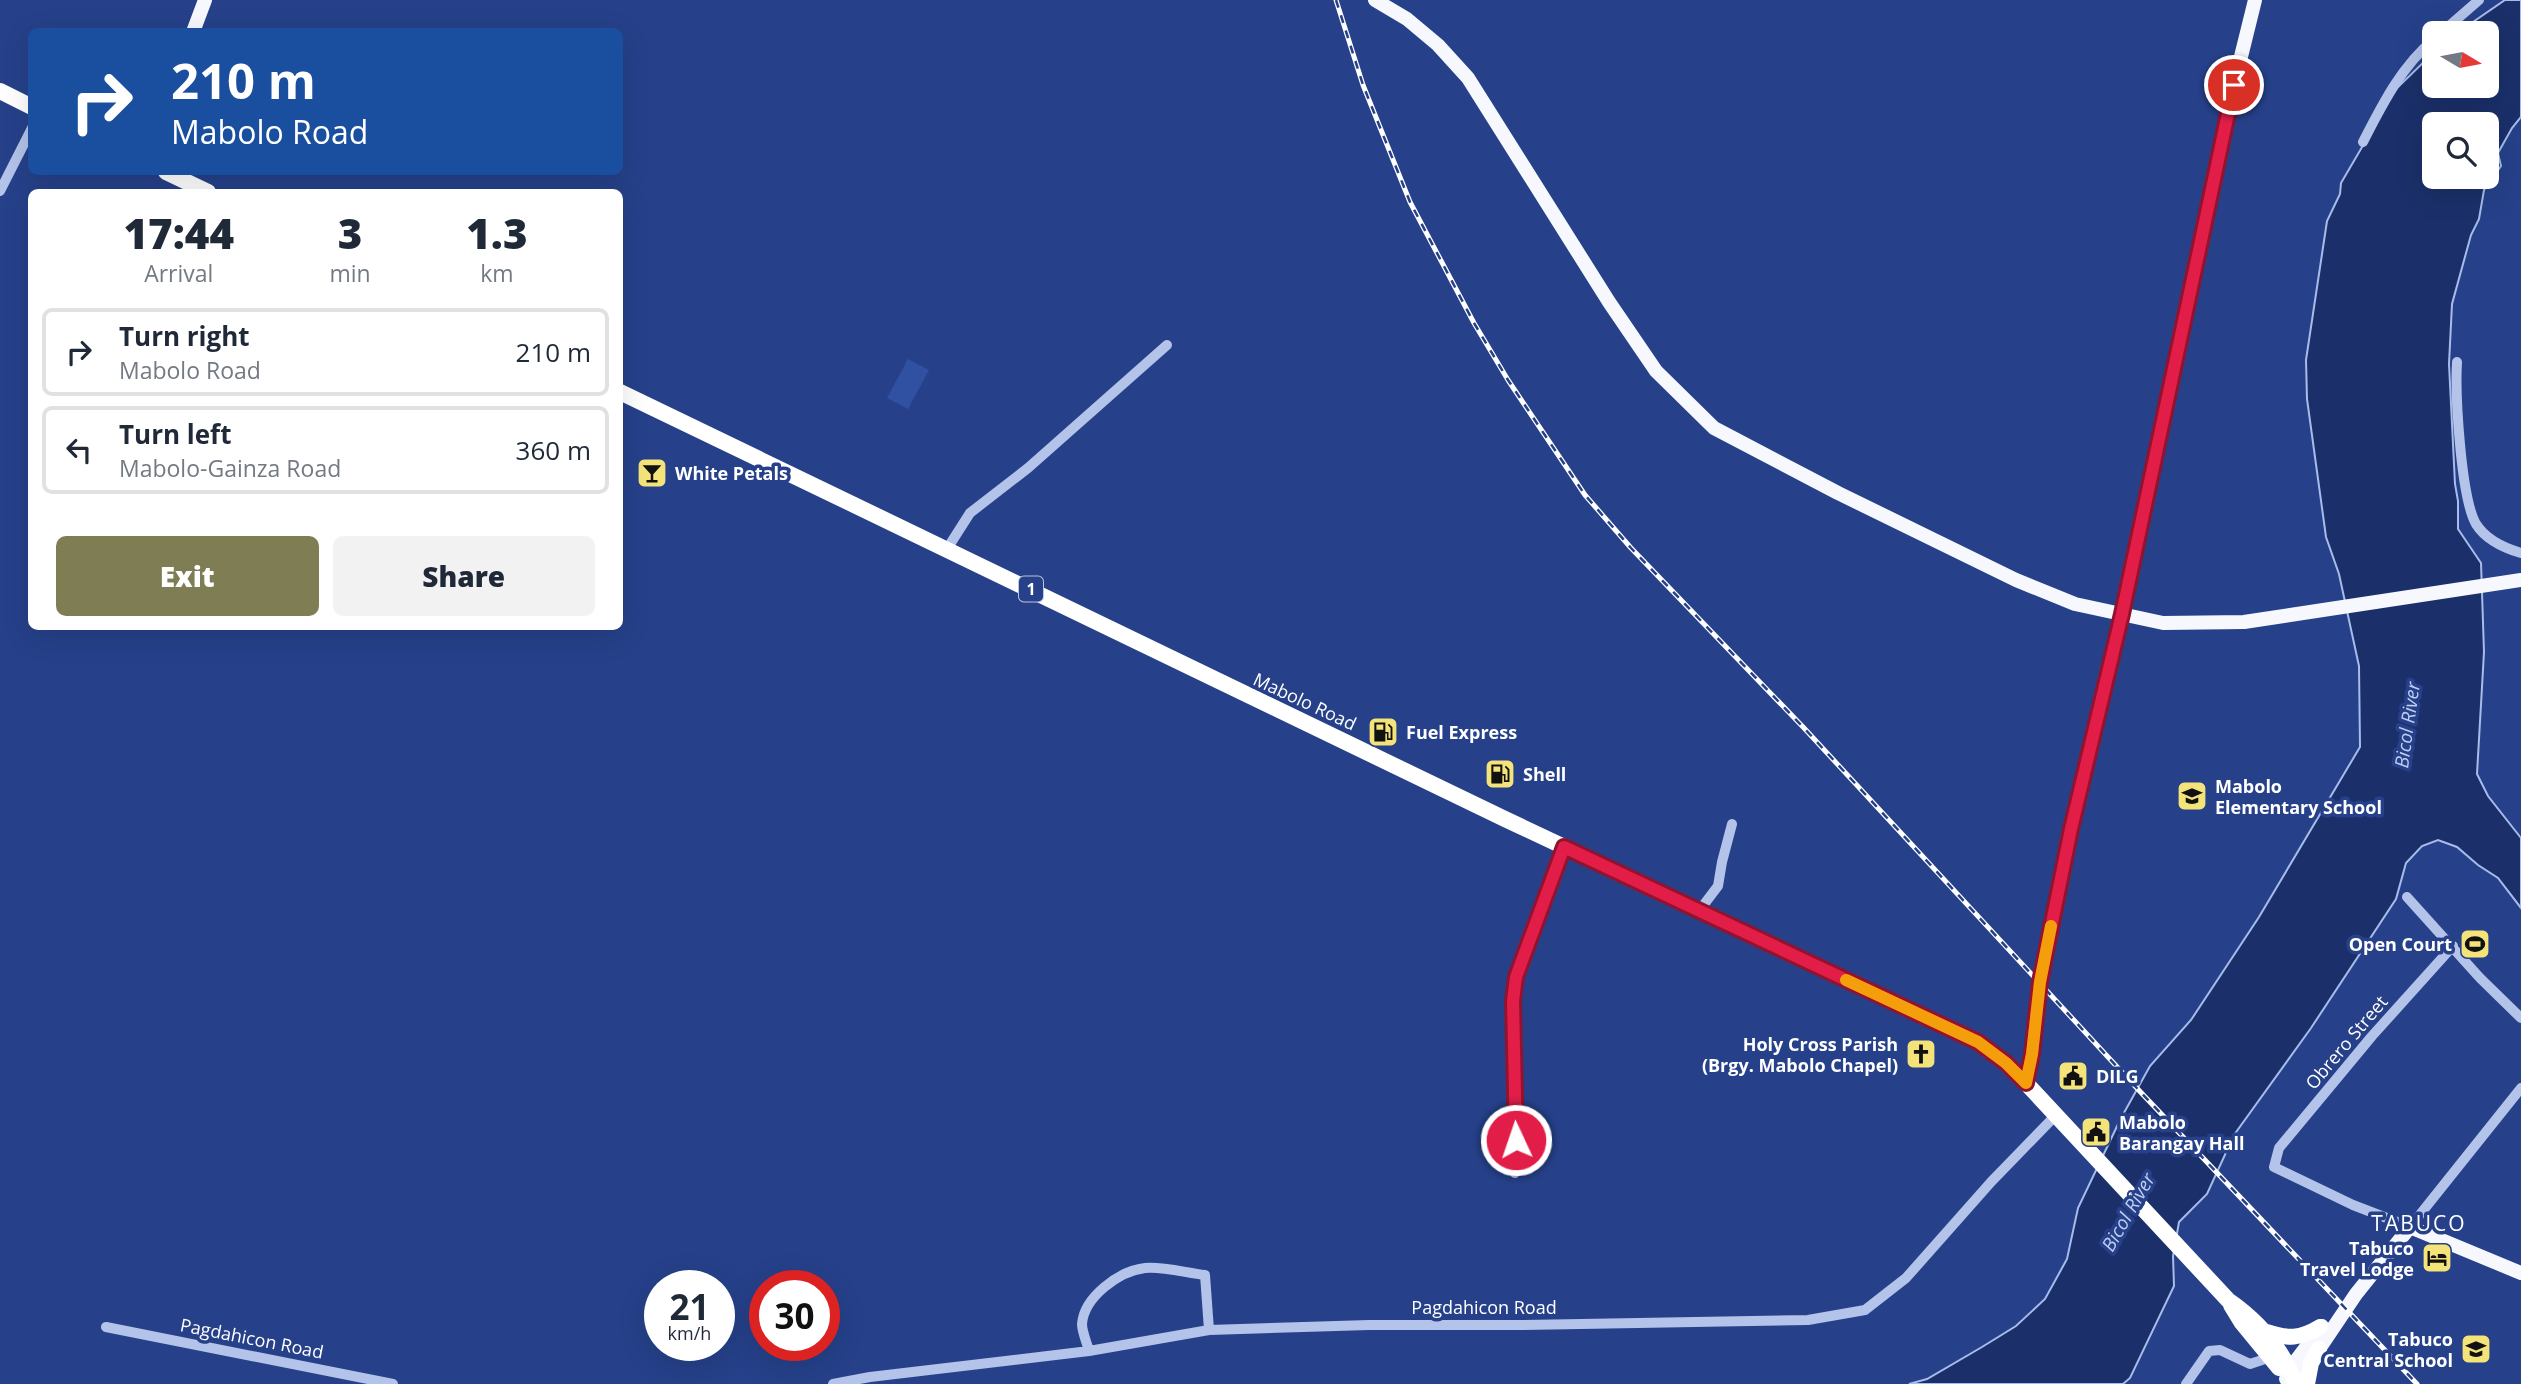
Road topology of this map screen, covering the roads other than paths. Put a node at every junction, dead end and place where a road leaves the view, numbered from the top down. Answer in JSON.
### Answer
{"nodes":[{"id":1,"x":205,"y":0,"type":"edge"},
{"id":2,"x":1375,"y":0,"type":"edge"},
{"id":3,"x":2255,"y":0,"type":"edge"},
{"id":4,"x":2479,"y":0,"type":"edge"},
{"id":5,"x":2455,"y":21,"type":"edge"},
{"id":6,"x":194,"y":28,"type":"edge"},
{"id":7,"x":2422,"y":50,"type":"edge"},
{"id":8,"x":0,"y":91,"type":"edge"},
{"id":9,"x":28,"y":105,"type":"edge"},
{"id":10,"x":28,"y":136,"type":"edge"},
{"id":11,"x":2363,"y":142,"type":"dead end"},
{"id":12,"x":172,"y":175,"type":"edge"},
{"id":13,"x":202,"y":189,"type":"edge"},
{"id":14,"x":0,"y":191,"type":"edge"},
{"id":15,"x":1167,"y":345,"type":"dead end"},
{"id":16,"x":2457,"y":362,"type":"dead end"},
{"id":17,"x":623,"y":393,"type":"edge"},
{"id":18,"x":942,"y":546,"type":"junction"},
{"id":19,"x":2521,"y":553,"type":"edge"},
{"id":20,"x":2521,"y":580,"type":"edge"},
{"id":21,"x":2122,"y":614,"type":"junction"},
{"id":22,"x":1732,"y":824,"type":"dead end"},
{"id":23,"x":1564,"y":847,"type":"junction"},
{"id":24,"x":2407,"y":897,"type":"dead end"},
{"id":25,"x":1699,"y":911,"type":"junction"},
{"id":26,"x":2453,"y":946,"type":"junction"},
{"id":27,"x":2521,"y":1018,"type":"edge"},
{"id":28,"x":2026,"y":1083,"type":"junction"},
{"id":29,"x":2521,"y":1088,"type":"edge"},
{"id":30,"x":2056,"y":1115,"type":"junction"},
{"id":31,"x":1515,"y":1173,"type":"dead end"},
{"id":32,"x":2410,"y":1227,"type":"junction"},
{"id":33,"x":2521,"y":1273,"type":"edge"},
{"id":34,"x":2228,"y":1300,"type":"junction"},
{"id":35,"x":2346,"y":1310,"type":"junction"},
{"id":36,"x":106,"y":1327,"type":"dead end"},
{"id":37,"x":2320,"y":1327,"type":"junction"},
{"id":38,"x":1209,"y":1330,"type":"junction"},
{"id":39,"x":2267,"y":1332,"type":"junction"},
{"id":40,"x":2319,"y":1349,"type":"junction"},
{"id":41,"x":1089,"y":1351,"type":"junction"},
{"id":42,"x":2271,"y":1357,"type":"junction"},
{"id":43,"x":2289,"y":1377,"type":"edge"},
{"id":44,"x":393,"y":1384,"type":"edge"},
{"id":45,"x":833,"y":1384,"type":"edge"},
{"id":46,"x":2186,"y":1384,"type":"edge"},
{"id":47,"x":2307,"y":1384,"type":"edge"}],
"edges":[{"from":1,"to":6,"type":"main road"},
{"from":2,"to":21,"type":"main road"},
{"from":3,"to":21,"type":"main road"},
{"from":4,"to":5,"type":"street"},
{"from":7,"to":11,"type":"street"},
{"from":8,"to":9,"type":"highway"},
{"from":10,"to":14,"type":"street"},
{"from":12,"to":13,"type":"highway"},
{"from":15,"to":18,"type":"street"},
{"from":16,"to":19,"type":"street"},
{"from":17,"to":18,"type":"highway","number":"1"},
{"from":18,"to":23,"type":"highway","name":"Mabolo Road","number":"1"},
{"from":20,"to":21,"type":"main road"},
{"from":21,"to":28,"type":"street"},
{"from":22,"to":25,"type":"street"},
{"from":23,"to":25,"type":"highway","name":"Mabolo Road","number":"1"},
{"from":23,"to":31,"type":"street"},
{"from":24,"to":26,"type":"street"},
{"from":25,"to":28,"type":"highway","name":"Mabolo Road","number":"1"},
{"from":26,"to":27,"type":"street"},
{"from":26,"to":32,"type":"street","name":"Obrero Street"},
{"from":28,"to":30,"type":"highway","name":"Mabolo Road","number":"1"},
{"from":29,"to":32,"type":"street"},
{"from":30,"to":34,"type":"highway","name":"Mabolo Road","number":"1"},
{"from":30,"to":38,"type":"street","name":"Pagdahicon Road"},
{"from":32,"to":33,"type":"main road"},
{"from":32,"to":35,"type":"main road"},
{"from":34,"to":39,"type":"highway","name":"Mabolo Road","number":"1"},
{"from":34,"to":42,"type":"highway","name":"Mabolo Road","number":"1"},
{"from":35,"to":37,"type":"main road"},
{"from":35,"to":40,"type":"main road"},
{"from":36,"to":44,"type":"street","name":"Pagdahicon Road"},
{"from":37,"to":39,"type":"highway"},
{"from":37,"to":43,"type":"main road"},
{"from":38,"to":41,"type":"street","name":"Pagdahicon Road"},
{"from":38,"to":41,"type":"street"},
{"from":39,"to":43,"type":"highway","name":"Mabolo Road","number":"1"},
{"from":40,"to":43,"type":"main road"},
{"from":40,"to":47,"type":"highway"},
{"from":41,"to":45,"type":"street","name":"Pagdahicon Road"},
{"from":42,"to":43,"type":"highway","name":"Mabolo Road","number":"1"},
{"from":42,"to":46,"type":"street"}]}
